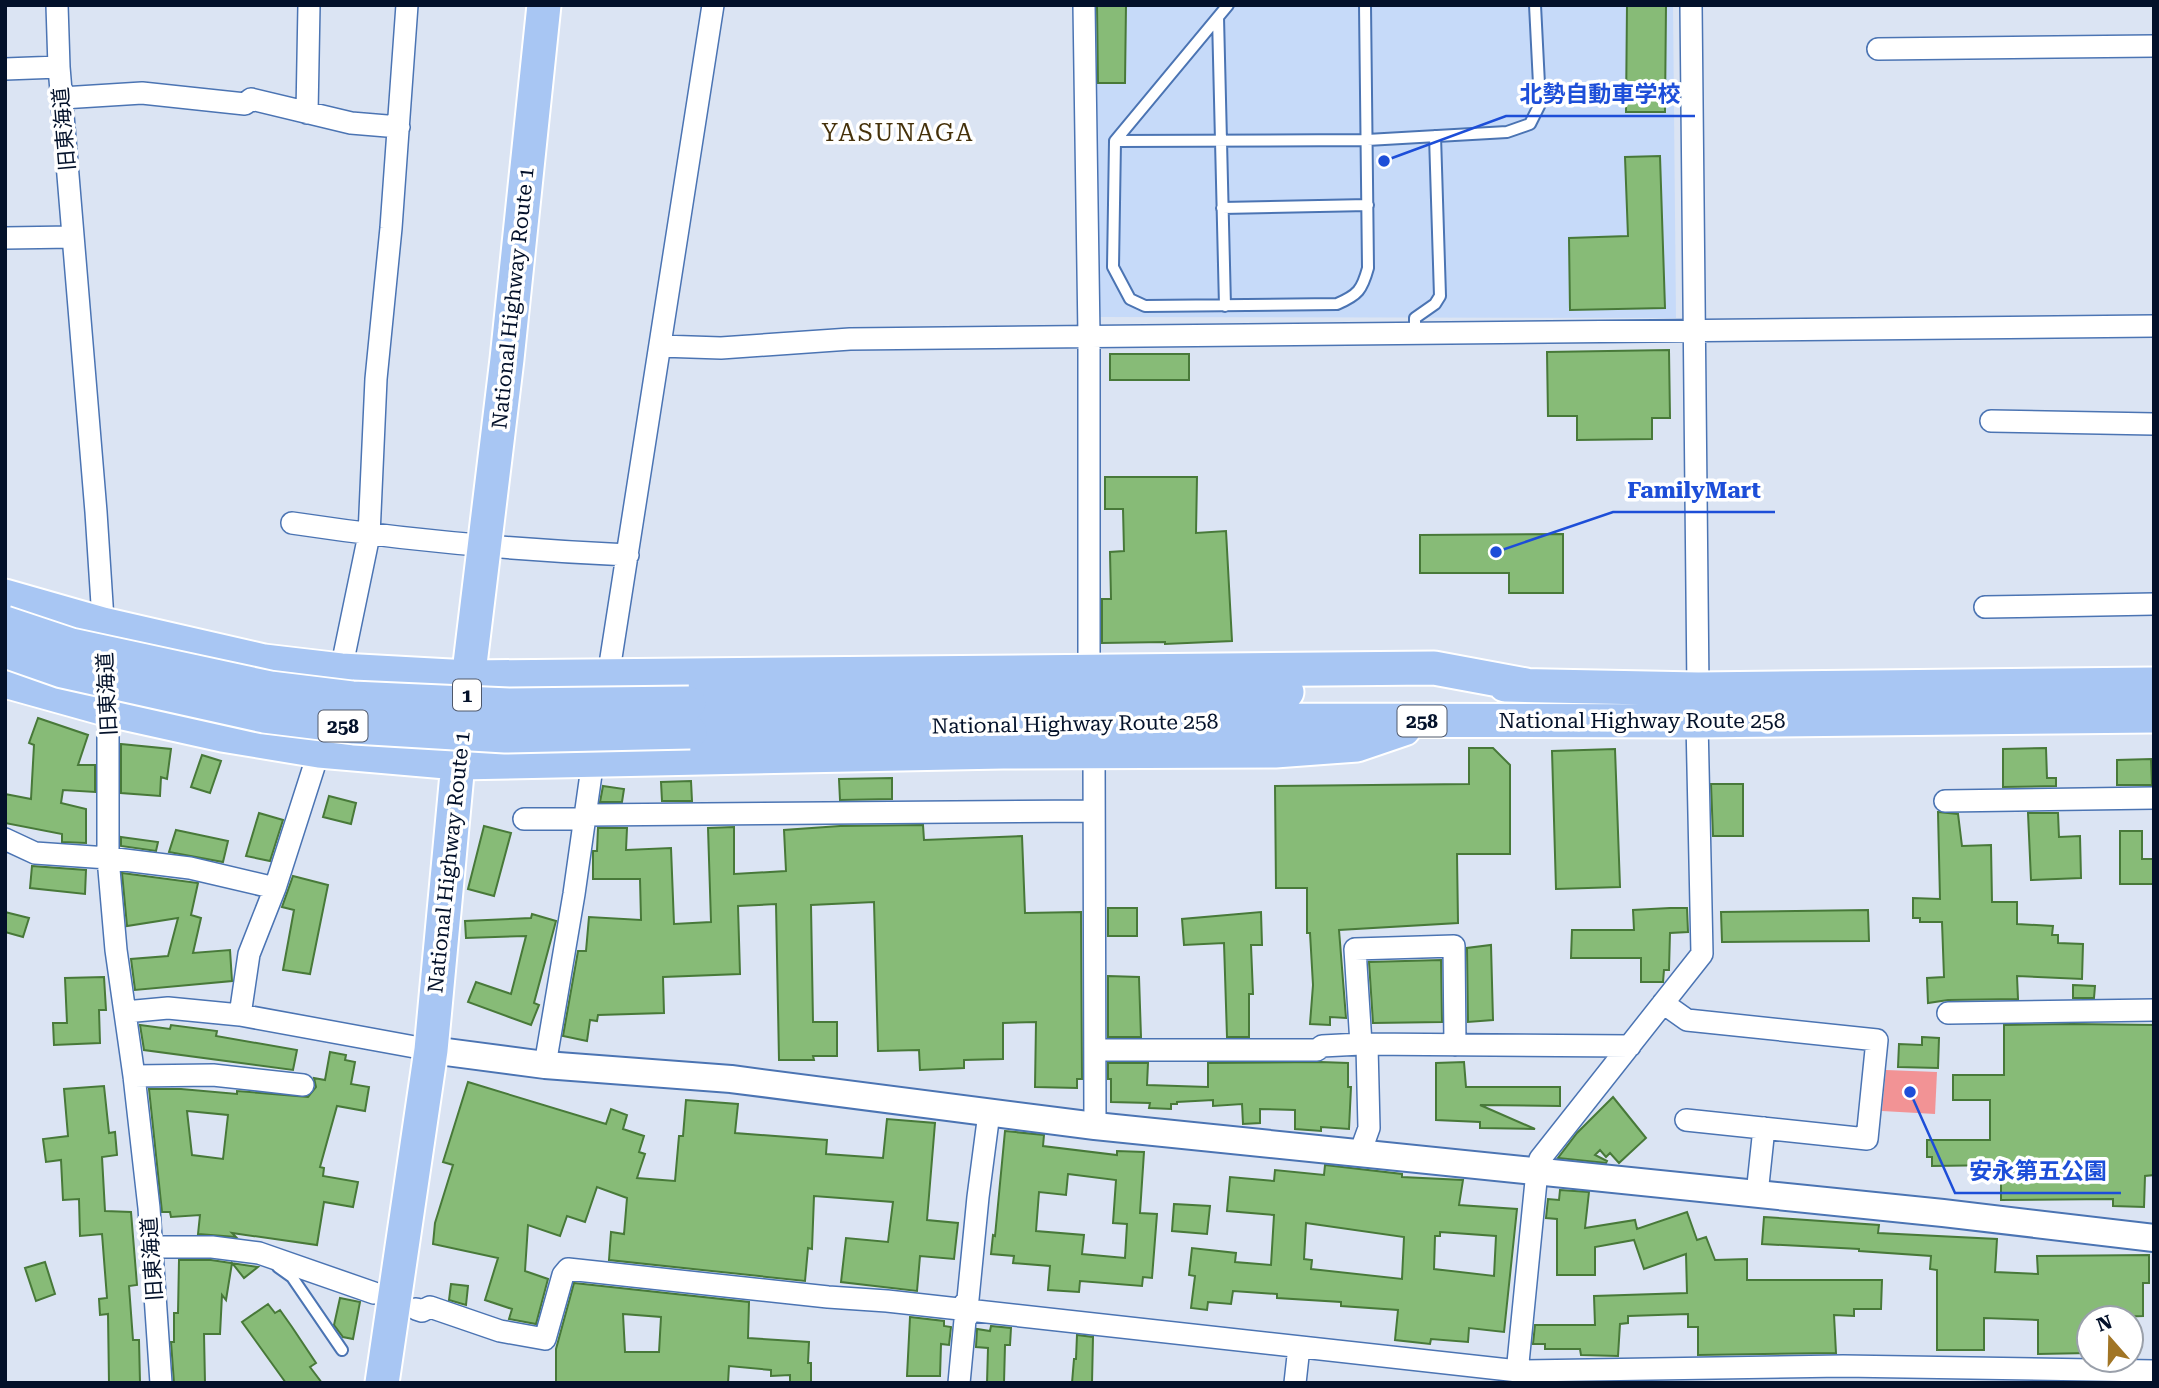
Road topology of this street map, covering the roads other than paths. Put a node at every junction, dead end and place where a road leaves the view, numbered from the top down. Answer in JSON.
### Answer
{"nodes":[{"id":1,"x":57,"y":5,"type":"edge"},
{"id":2,"x":309,"y":5,"type":"edge"},
{"id":3,"x":407,"y":5,"type":"edge"},
{"id":4,"x":544,"y":5,"type":"edge"},
{"id":5,"x":713,"y":5,"type":"edge"},
{"id":6,"x":1084,"y":5,"type":"edge"},
{"id":7,"x":1228,"y":5,"type":"edge"},
{"id":8,"x":1365,"y":5,"type":"edge"},
{"id":9,"x":1535,"y":5,"type":"edge"},
{"id":10,"x":1690,"y":5,"type":"edge"},
{"id":11,"x":1218,"y":17,"type":"junction"},
{"id":12,"x":2154,"y":46,"type":"edge"},
{"id":13,"x":1878,"y":49,"type":"dead end"},
{"id":14,"x":59,"y":67,"type":"junction"},
{"id":15,"x":5,"y":69,"type":"edge"},
{"id":16,"x":62,"y":98,"type":"junction"},
{"id":17,"x":307,"y":113,"type":"junction"},
{"id":18,"x":399,"y":127,"type":"junction"},
{"id":19,"x":1435,"y":136,"type":"junction"},
{"id":20,"x":1367,"y":140,"type":"junction"},
{"id":21,"x":1115,"y":141,"type":"junction"},
{"id":22,"x":1220,"y":141,"type":"junction"},
{"id":23,"x":1368,"y":205,"type":"junction"},
{"id":24,"x":1222,"y":208,"type":"junction"},
{"id":25,"x":73,"y":237,"type":"junction"},
{"id":26,"x":5,"y":239,"type":"edge"},
{"id":27,"x":1225,"y":306,"type":"junction"},
{"id":28,"x":2154,"y":326,"type":"edge"},
{"id":29,"x":1695,"y":330,"type":"junction"},
{"id":30,"x":1415,"y":333,"type":"junction"},
{"id":31,"x":1089,"y":336,"type":"junction"},
{"id":32,"x":660,"y":346,"type":"junction"},
{"id":33,"x":1991,"y":421,"type":"dead end"},
{"id":34,"x":2154,"y":424,"type":"edge"},
{"id":35,"x":292,"y":523,"type":"dead end"},
{"id":36,"x":369,"y":535,"type":"junction"},
{"id":37,"x":485,"y":545,"type":"junction"},
{"id":38,"x":628,"y":555,"type":"junction"},
{"id":39,"x":5,"y":596,"type":"edge"},
{"id":40,"x":2154,"y":604,"type":"edge"},
{"id":41,"x":1985,"y":607,"type":"dead end"},
{"id":42,"x":5,"y":623,"type":"edge"},
{"id":43,"x":103,"y":624,"type":"junction"},
{"id":44,"x":5,"y":651,"type":"edge"},
{"id":45,"x":341,"y":670,"type":"junction"},
{"id":46,"x":1089,"y":673,"type":"junction"},
{"id":47,"x":469,"y":677,"type":"junction"},
{"id":48,"x":608,"y":677,"type":"junction"},
{"id":49,"x":5,"y":681,"type":"edge"},
{"id":50,"x":2154,"y":684,"type":"edge"},
{"id":51,"x":1526,"y":685,"type":"junction"},
{"id":52,"x":1698,"y":689,"type":"junction"},
{"id":53,"x":109,"y":710,"type":"junction"},
{"id":54,"x":2154,"y":716,"type":"edge"},
{"id":55,"x":690,"y":717,"type":"junction"},
{"id":56,"x":1429,"y":721,"type":"junction"},
{"id":57,"x":1697,"y":722,"type":"junction"},
{"id":58,"x":318,"y":751,"type":"junction"},
{"id":59,"x":1094,"y":752,"type":"junction"},
{"id":60,"x":593,"y":760,"type":"junction"},
{"id":61,"x":458,"y":763,"type":"junction"},
{"id":62,"x":2154,"y":798,"type":"edge"},
{"id":63,"x":1945,"y":801,"type":"dead end"},
{"id":64,"x":1093,"y":811,"type":"junction"},
{"id":65,"x":586,"y":817,"type":"junction"},
{"id":66,"x":524,"y":819,"type":"dead end"},
{"id":67,"x":5,"y":839,"type":"edge"},
{"id":68,"x":108,"y":858,"type":"junction"},
{"id":69,"x":275,"y":888,"type":"junction"},
{"id":70,"x":1663,"y":1003,"type":"junction"},
{"id":71,"x":2154,"y":1010,"type":"edge"},
{"id":72,"x":125,"y":1012,"type":"junction"},
{"id":73,"x":1948,"y":1013,"type":"dead end"},
{"id":74,"x":240,"y":1015,"type":"junction"},
{"id":75,"x":1364,"y":1045,"type":"junction"},
{"id":76,"x":1455,"y":1045,"type":"junction"},
{"id":77,"x":1630,"y":1046,"type":"junction"},
{"id":78,"x":431,"y":1050,"type":"junction"},
{"id":79,"x":1096,"y":1050,"type":"junction"},
{"id":80,"x":545,"y":1065,"type":"junction"},
{"id":81,"x":134,"y":1076,"type":"junction"},
{"id":82,"x":303,"y":1085,"type":"dead end"},
{"id":83,"x":989,"y":1112,"type":"junction"},
{"id":84,"x":1686,"y":1120,"type":"dead end"},
{"id":85,"x":1095,"y":1126,"type":"junction"},
{"id":86,"x":1764,"y":1128,"type":"junction"},
{"id":87,"x":1360,"y":1153,"type":"junction"},
{"id":88,"x":1536,"y":1171,"type":"junction"},
{"id":89,"x":1757,"y":1194,"type":"junction"},
{"id":90,"x":2154,"y":1238,"type":"edge"},
{"id":91,"x":152,"y":1247,"type":"junction"},
{"id":92,"x":259,"y":1253,"type":"junction"},
{"id":93,"x":374,"y":1293,"type":"dead end"},
{"id":94,"x":416,"y":1309,"type":"dead end"},
{"id":95,"x":966,"y":1311,"type":"junction"},
{"id":96,"x":1299,"y":1347,"type":"junction"},
{"id":97,"x":342,"y":1350,"type":"dead end"},
{"id":98,"x":2154,"y":1371,"type":"edge"},
{"id":99,"x":1779,"y":1375,"type":"edge"},
{"id":100,"x":1517,"y":1377,"type":"edge"},
{"id":101,"x":161,"y":1383,"type":"edge"},
{"id":102,"x":382,"y":1383,"type":"edge"},
{"id":103,"x":959,"y":1383,"type":"edge"},
{"id":104,"x":1295,"y":1383,"type":"edge"}],
"edges":[{"from":1,"to":14,"type":"street","name":"旧東海道"},
{"from":2,"to":17,"type":"street"},
{"from":3,"to":18,"type":"street"},
{"from":4,"to":37,"type":"highway","name":"National Highway Route 1","number":"1"},
{"from":5,"to":32,"type":"street"},
{"from":6,"to":31,"type":"street"},
{"from":7,"to":11,"type":"lane"},
{"from":8,"to":20,"type":"lane"},
{"from":9,"to":19,"type":"lane"},
{"from":10,"to":29,"type":"street"},
{"from":11,"to":21,"type":"lane"},
{"from":11,"to":22,"type":"lane"},
{"from":12,"to":13,"type":"street"},
{"from":14,"to":15,"type":"street"},
{"from":14,"to":16,"type":"street","name":"旧東海道"},
{"from":16,"to":17,"type":"street"},
{"from":16,"to":25,"type":"street","name":"旧東海道"},
{"from":17,"to":18,"type":"street"},
{"from":18,"to":36,"type":"street"},
{"from":19,"to":20,"type":"lane"},
{"from":19,"to":30,"type":"lane"},
{"from":20,"to":22,"type":"lane"},
{"from":20,"to":23,"type":"lane"},
{"from":21,"to":22,"type":"lane"},
{"from":21,"to":27,"type":"lane"},
{"from":22,"to":24,"type":"lane"},
{"from":23,"to":24,"type":"lane"},
{"from":23,"to":27,"type":"lane"},
{"from":24,"to":27,"type":"lane"},
{"from":25,"to":26,"type":"street"},
{"from":25,"to":43,"type":"street","name":"旧東海道"},
{"from":28,"to":29,"type":"street"},
{"from":29,"to":30,"type":"street"},
{"from":29,"to":52,"type":"street"},
{"from":30,"to":31,"type":"street"},
{"from":31,"to":32,"type":"street"},
{"from":31,"to":46,"type":"street"},
{"from":32,"to":38,"type":"street"},
{"from":33,"to":34,"type":"street"},
{"from":35,"to":36,"type":"street"},
{"from":36,"to":37,"type":"street"},
{"from":36,"to":45,"type":"street"},
{"from":37,"to":38,"type":"street"},
{"from":37,"to":47,"type":"highway","name":"National Highway Route 1","number":"1"},
{"from":38,"to":48,"type":"street"},
{"from":39,"to":43,"type":"highway"},
{"from":40,"to":41,"type":"street"},
{"from":42,"to":55,"type":"highway","name":"National Highway Route 258","number":"258","bridge":true},
{"from":43,"to":45,"type":"highway"},
{"from":43,"to":53,"type":"street","name":"旧東海道"},
{"from":44,"to":55,"type":"highway","name":"National Highway Route 258","number":"258","bridge":true},
{"from":45,"to":47,"type":"highway"},
{"from":46,"to":48,"type":"highway"},
{"from":46,"to":51,"type":"highway"},
{"from":47,"to":48,"type":"highway"},
{"from":47,"to":61,"type":"highway","name":"National Highway Route 1","number":"1"},
{"from":49,"to":53,"type":"highway"},
{"from":50,"to":52,"type":"highway","name":"National Highway Route 258","number":"258"},
{"from":51,"to":52,"type":"highway","name":"National Highway Route 258","number":"258"},
{"from":51,"to":55,"type":"highway","name":"National Highway Route 258","number":"258"},
{"from":53,"to":58,"type":"highway"},
{"from":53,"to":68,"type":"street","name":"旧東海道"},
{"from":54,"to":57,"type":"highway","name":"National Highway Route 258","number":"258"},
{"from":55,"to":56,"type":"highway","name":"National Highway Route 258","number":"258"},
{"from":56,"to":57,"type":"highway","name":"National Highway Route 258","number":"258"},
{"from":56,"to":59,"type":"highway"},
{"from":57,"to":70,"type":"street"},
{"from":58,"to":61,"type":"highway"},
{"from":58,"to":69,"type":"street"},
{"from":59,"to":60,"type":"highway"},
{"from":59,"to":64,"type":"street"},
{"from":60,"to":61,"type":"highway"},
{"from":60,"to":65,"type":"street"},
{"from":61,"to":78,"type":"highway","name":"National Highway Route 1","number":"1"},
{"from":62,"to":63,"type":"street"},
{"from":64,"to":65,"type":"street"},
{"from":64,"to":79,"type":"street"},
{"from":65,"to":66,"type":"street"},
{"from":65,"to":80,"type":"street"},
{"from":67,"to":68,"type":"street"},
{"from":68,"to":69,"type":"street"},
{"from":68,"to":72,"type":"street","name":"旧東海道"},
{"from":69,"to":74,"type":"street"},
{"from":70,"to":77,"type":"street"},
{"from":70,"to":86,"type":"street"},
{"from":71,"to":73,"type":"street"},
{"from":72,"to":74,"type":"street"},
{"from":72,"to":81,"type":"street","name":"旧東海道"},
{"from":74,"to":78,"type":"street"},
{"from":75,"to":76,"type":"street"},
{"from":75,"to":76,"type":"street"},
{"from":75,"to":79,"type":"street"},
{"from":75,"to":87,"type":"street"},
{"from":76,"to":77,"type":"street"},
{"from":77,"to":88,"type":"street"},
{"from":78,"to":80,"type":"street"},
{"from":78,"to":102,"type":"highway","name":"National Highway Route 1","number":"1"},
{"from":79,"to":85,"type":"street"},
{"from":80,"to":83,"type":"street"},
{"from":81,"to":82,"type":"street"},
{"from":81,"to":91,"type":"street","name":"旧東海道"},
{"from":83,"to":85,"type":"street"},
{"from":83,"to":95,"type":"street"},
{"from":84,"to":86,"type":"street"},
{"from":85,"to":87,"type":"street"},
{"from":86,"to":89,"type":"street"},
{"from":87,"to":88,"type":"street"},
{"from":88,"to":89,"type":"street"},
{"from":88,"to":100,"type":"street"},
{"from":89,"to":90,"type":"street"},
{"from":91,"to":92,"type":"street"},
{"from":91,"to":101,"type":"street","name":"旧東海道"},
{"from":92,"to":93,"type":"street"},
{"from":92,"to":97,"type":"lane"},
{"from":94,"to":95,"type":"street"},
{"from":95,"to":96,"type":"street"},
{"from":95,"to":103,"type":"street"},
{"from":96,"to":100,"type":"street"},
{"from":96,"to":104,"type":"street"},
{"from":98,"to":99,"type":"street"},
{"from":99,"to":100,"type":"street"}]}
